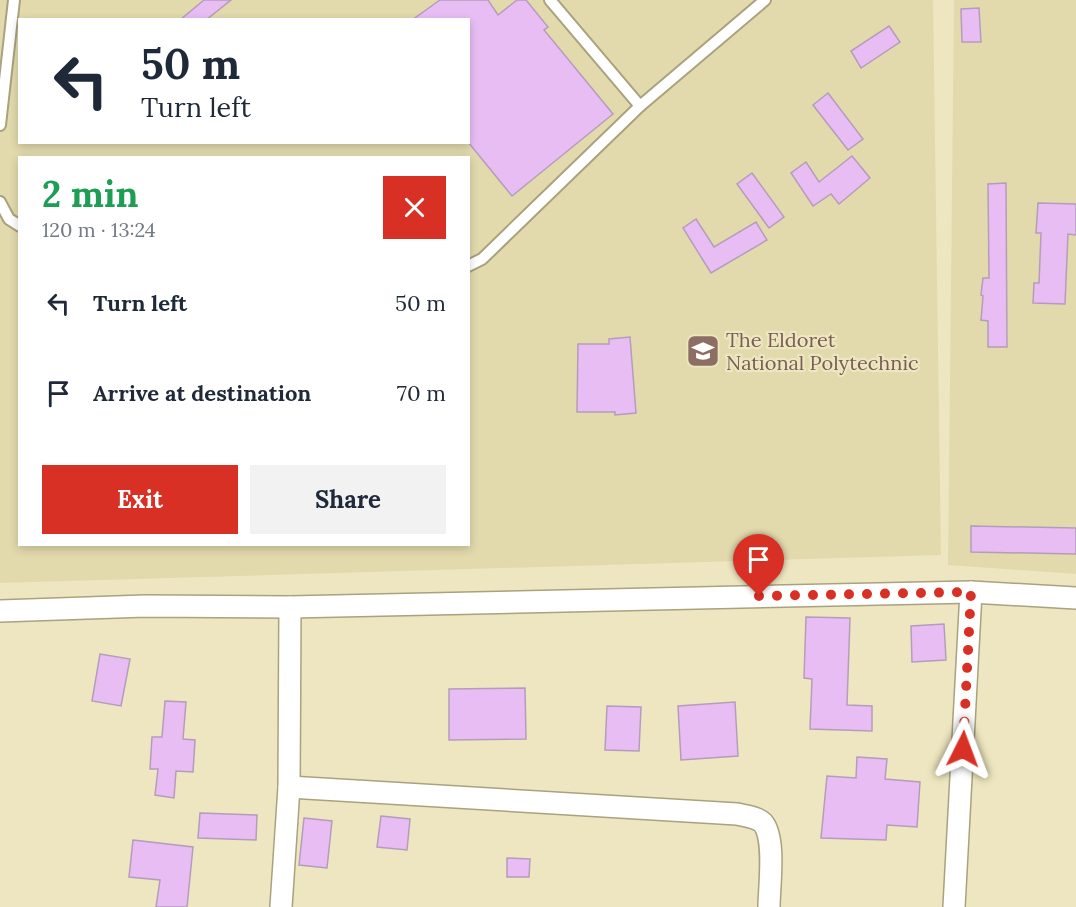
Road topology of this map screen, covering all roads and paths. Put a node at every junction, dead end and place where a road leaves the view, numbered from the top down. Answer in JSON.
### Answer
{"nodes":[{"id":1,"x":14,"y":0,"type":"edge"},
{"id":2,"x":550,"y":0,"type":"edge"},
{"id":3,"x":765,"y":0,"type":"edge"},
{"id":4,"x":640,"y":106,"type":"junction"},
{"id":5,"x":0,"y":125,"type":"edge"},
{"id":6,"x":0,"y":202,"type":"edge"},
{"id":7,"x":18,"y":225,"type":"edge"},
{"id":8,"x":470,"y":265,"type":"edge"},
{"id":9,"x":971,"y":592,"type":"junction"},
{"id":10,"x":1076,"y":598,"type":"edge"},
{"id":11,"x":290,"y":607,"type":"junction"},
{"id":12,"x":0,"y":611,"type":"edge"},
{"id":13,"x":289,"y":787,"type":"junction"},
{"id":14,"x":281,"y":907,"type":"edge"},
{"id":15,"x":769,"y":907,"type":"edge"},
{"id":16,"x":954,"y":907,"type":"edge"}],
"edges":[{"from":1,"to":5,"type":"lane"},
{"from":2,"to":4,"type":"lane"},
{"from":3,"to":4,"type":"lane"},
{"from":4,"to":8,"type":"lane"},
{"from":6,"to":7,"type":"lane"},
{"from":9,"to":10,"type":"street"},
{"from":9,"to":11,"type":"street"},
{"from":9,"to":16,"type":"street"},
{"from":11,"to":12,"type":"street"},
{"from":11,"to":13,"type":"street"},
{"from":13,"to":14,"type":"street"},
{"from":13,"to":15,"type":"street"}]}
